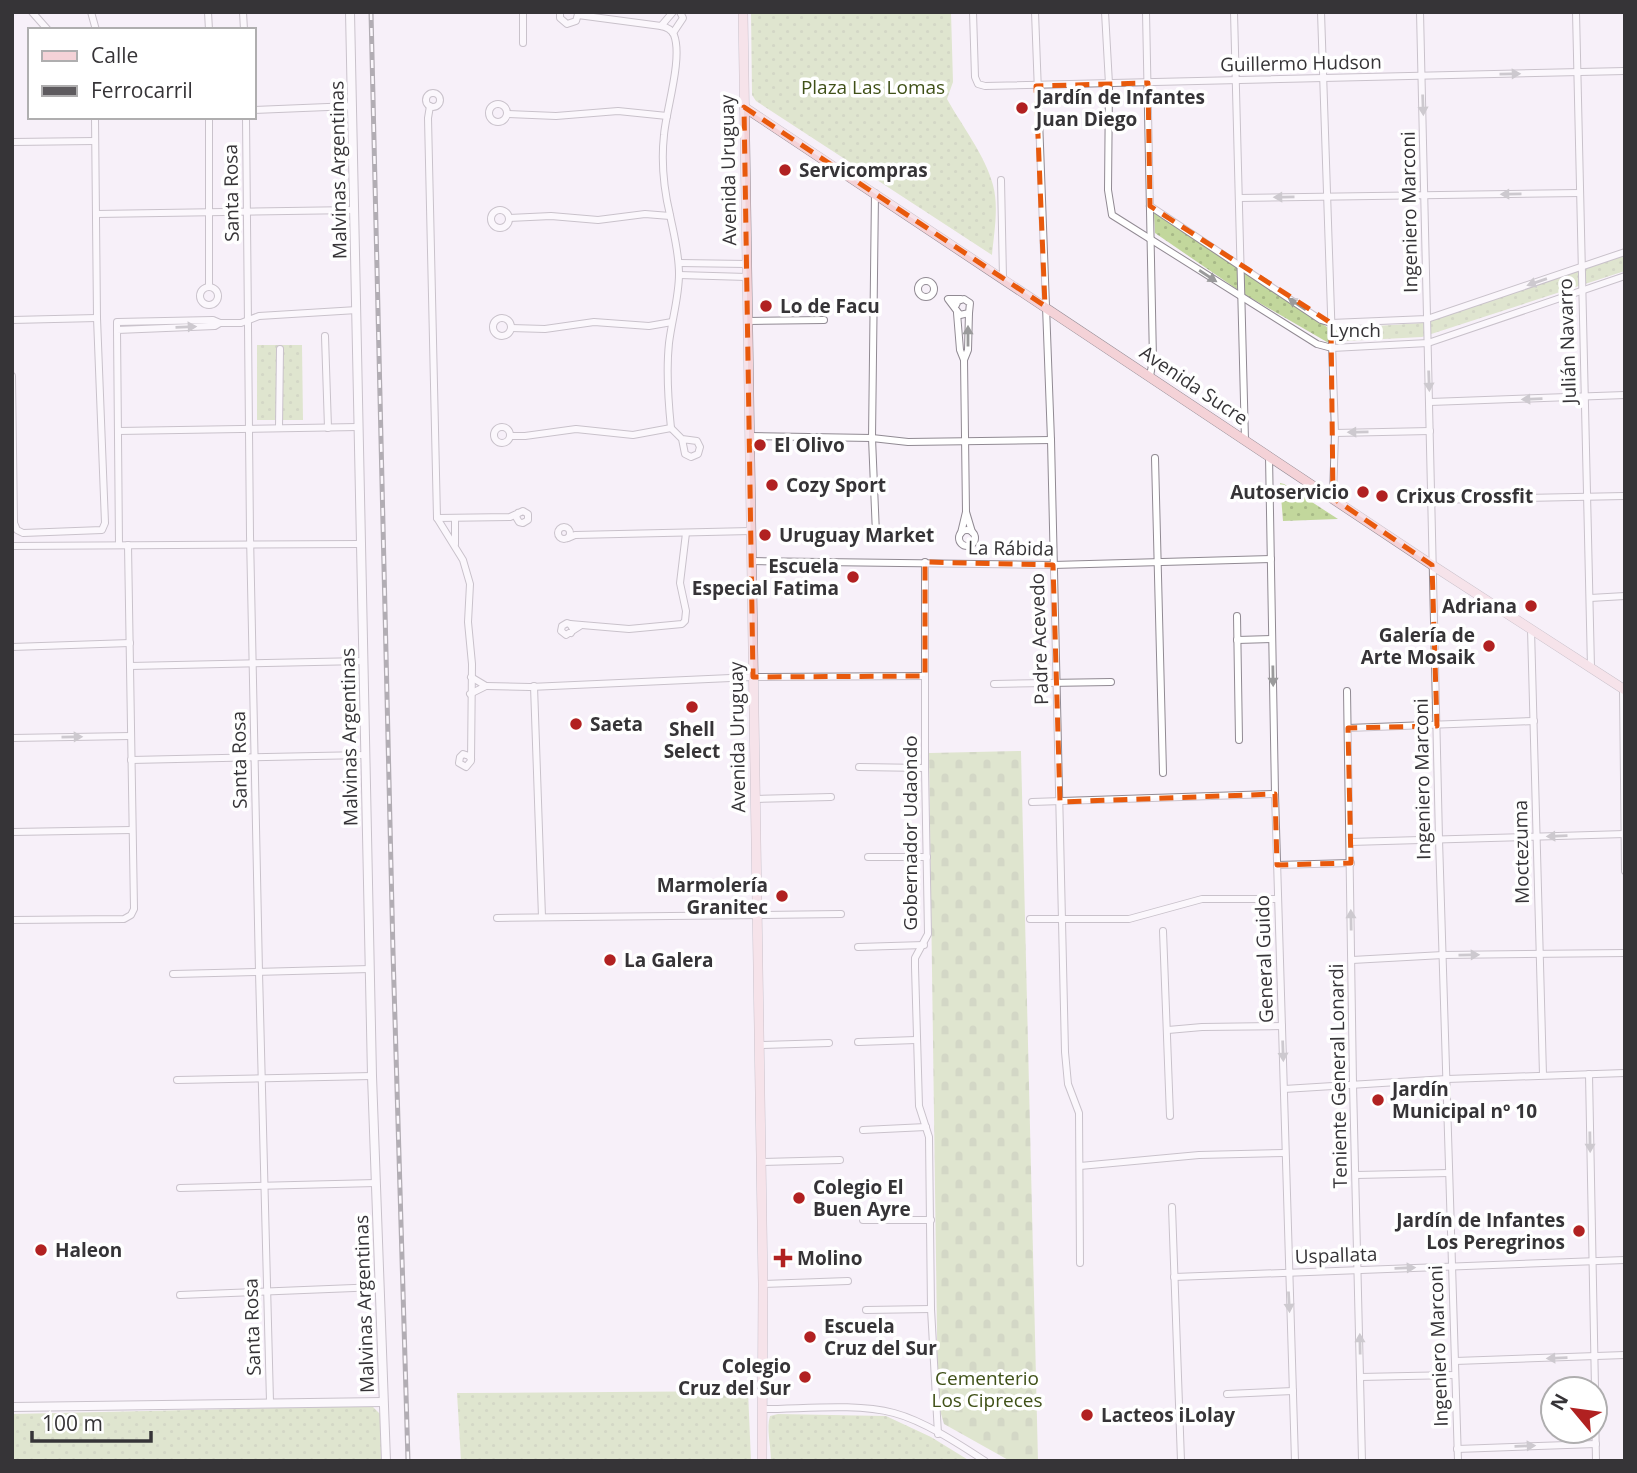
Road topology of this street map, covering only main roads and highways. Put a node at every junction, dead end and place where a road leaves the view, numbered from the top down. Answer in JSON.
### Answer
{"nodes":[{"id":1,"x":743,"y":12,"type":"edge"},
{"id":2,"x":744,"y":107,"type":"junction"},
{"id":3,"x":1624,"y":689,"type":"edge"},
{"id":4,"x":762,"y":1461,"type":"edge"}],
"edges":[{"from":1,"to":2,"type":"main road","name":"Avenida Uruguay"},
{"from":2,"to":3,"type":"main road","name":"Avenida Sucre"},
{"from":2,"to":4,"type":"main road","name":"Avenida Uruguay"}]}
